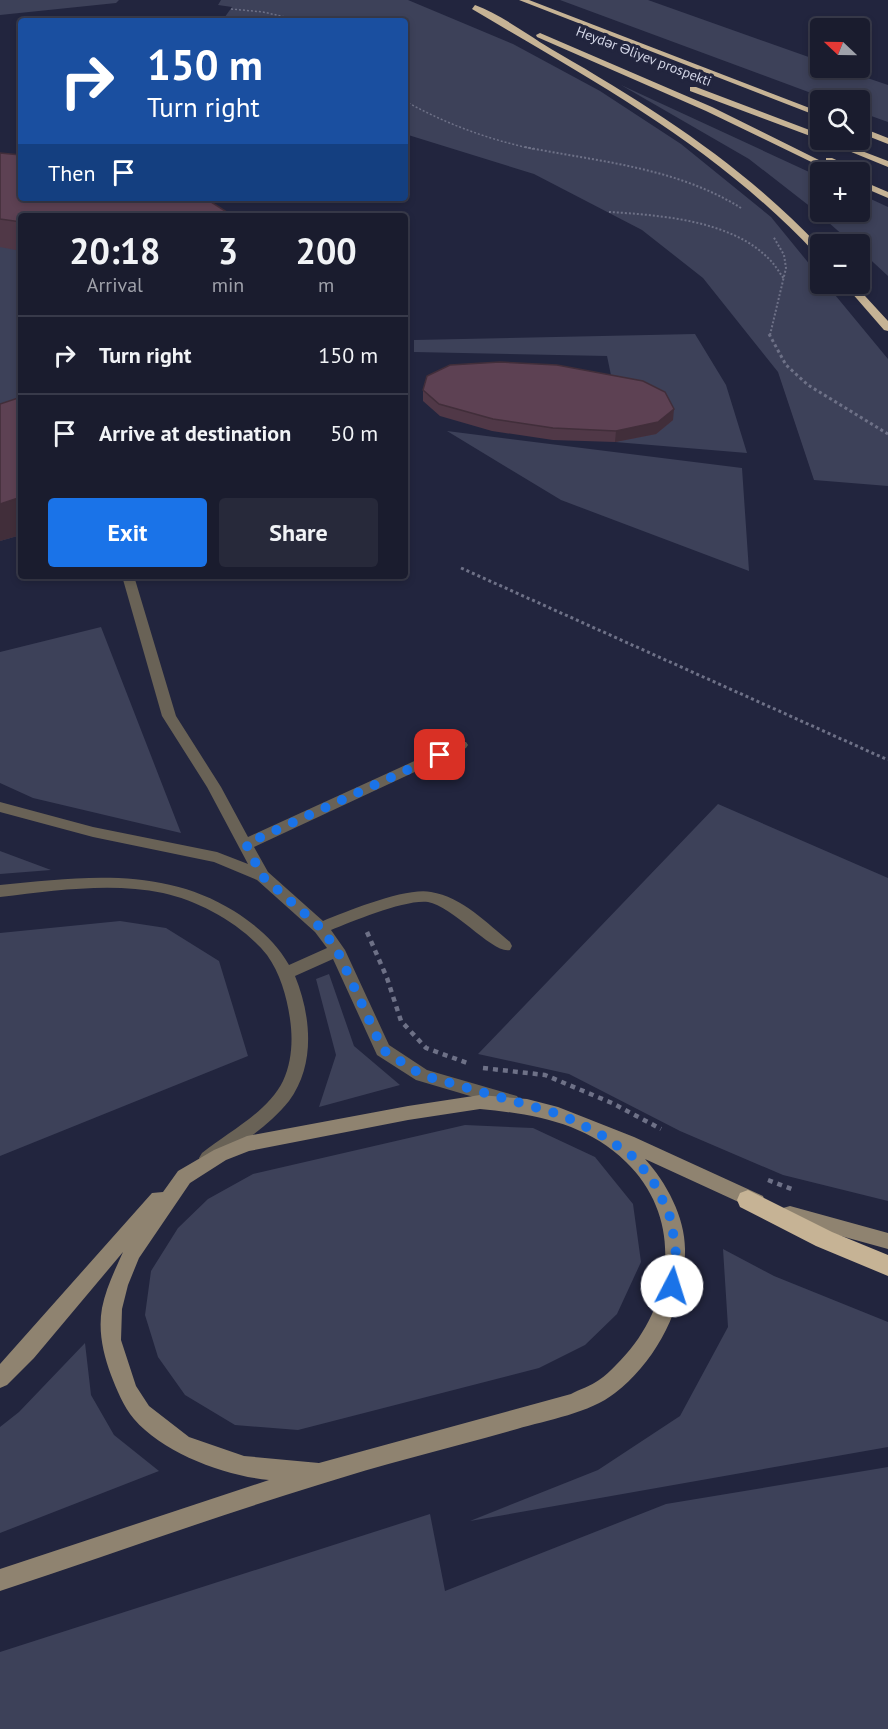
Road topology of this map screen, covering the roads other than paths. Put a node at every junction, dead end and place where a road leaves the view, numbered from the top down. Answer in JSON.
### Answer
{"nodes":[{"id":1,"x":523,"y":0,"type":"edge"},
{"id":2,"x":471,"y":5,"type":"junction"},
{"id":3,"x":653,"y":74,"type":"dead end"},
{"id":4,"x":687,"y":87,"type":"dead end"},
{"id":5,"x":709,"y":109,"type":"junction"},
{"id":6,"x":810,"y":111,"type":"edge"},
{"id":7,"x":810,"y":134,"type":"edge"},
{"id":8,"x":870,"y":134,"type":"edge"},
{"id":9,"x":888,"y":141,"type":"edge"},
{"id":10,"x":852,"y":150,"type":"edge"},
{"id":11,"x":818,"y":162,"type":"edge"},
{"id":12,"x":832,"y":162,"type":"edge"},
{"id":13,"x":888,"y":164,"type":"edge"},
{"id":14,"x":870,"y":178,"type":"edge"},
{"id":15,"x":888,"y":185,"type":"edge"},
{"id":16,"x":870,"y":187,"type":"edge"},
{"id":17,"x":888,"y":195,"type":"edge"},
{"id":18,"x":810,"y":242,"type":"edge"},
{"id":19,"x":858,"y":294,"type":"edge"},
{"id":20,"x":866,"y":294,"type":"edge"},
{"id":21,"x":888,"y":312,"type":"edge"},
{"id":22,"x":888,"y":328,"type":"edge"},
{"id":23,"x":129,"y":579,"type":"edge"},
{"id":24,"x":461,"y":745,"type":"dead end"},
{"id":25,"x":0,"y":807,"type":"edge"},
{"id":26,"x":246,"y":844,"type":"junction"},
{"id":27,"x":262,"y":876,"type":"junction"},
{"id":28,"x":0,"y":891,"type":"edge"},
{"id":29,"x":321,"y":928,"type":"junction"},
{"id":30,"x":504,"y":946,"type":"dead end"},
{"id":31,"x":337,"y":950,"type":"junction"},
{"id":32,"x":287,"y":973,"type":"junction"},
{"id":33,"x":526,"y":1106,"type":"junction"},
{"id":34,"x":575,"y":1121,"type":"junction"},
{"id":35,"x":184,"y":1177,"type":"junction"},
{"id":36,"x":748,"y":1200,"type":"junction"},
{"id":37,"x":888,"y":1241,"type":"edge"},
{"id":38,"x":888,"y":1266,"type":"edge"},
{"id":39,"x":0,"y":1378,"type":"edge"},
{"id":40,"x":319,"y":1474,"type":"junction"},
{"id":41,"x":0,"y":1580,"type":"edge"}],
"edges":[{"from":1,"to":6,"type":"highway","name":"Heydər Əliyev prospekti"},
{"from":2,"to":3,"type":"highway","name":"Heydər Əliyev prospekti"},
{"from":2,"to":5,"type":"highway"},
{"from":2,"to":18,"type":"highway"},
{"from":4,"to":7,"type":"highway","name":"Heydər Əliyev prospekti"},
{"from":5,"to":11,"type":"highway"},
{"from":5,"to":12,"type":"highway"},
{"from":8,"to":9,"type":"highway"},
{"from":10,"to":13,"type":"highway"},
{"from":14,"to":15,"type":"highway"},
{"from":16,"to":17,"type":"highway"},
{"from":19,"to":22,"type":"highway"},
{"from":20,"to":21,"type":"highway"},
{"from":23,"to":26,"type":"lane"},
{"from":24,"to":26,"type":"lane"},
{"from":25,"to":27,"type":"lane"},
{"from":26,"to":27,"type":"lane"},
{"from":27,"to":29,"type":"lane"},
{"from":28,"to":32,"type":"lane"},
{"from":29,"to":30,"type":"lane"},
{"from":29,"to":31,"type":"lane"},
{"from":31,"to":32,"type":"lane"},
{"from":31,"to":33,"type":"lane"},
{"from":32,"to":35,"type":"lane"},
{"from":33,"to":34,"type":"main road"},
{"from":33,"to":35,"type":"main road"},
{"from":34,"to":36,"type":"main road"},
{"from":34,"to":40,"type":"main road"},
{"from":35,"to":39,"type":"main road"},
{"from":35,"to":40,"type":"main road"},
{"from":36,"to":37,"type":"main road"},
{"from":36,"to":38,"type":"highway"},
{"from":40,"to":41,"type":"main road"}]}
